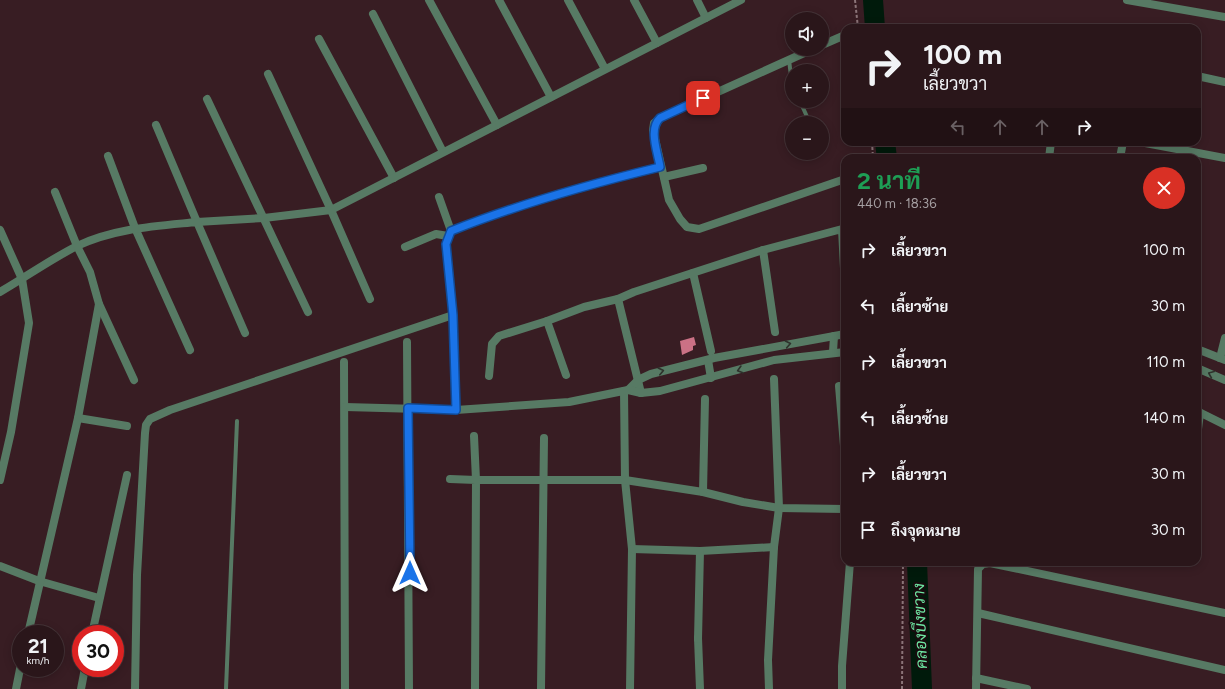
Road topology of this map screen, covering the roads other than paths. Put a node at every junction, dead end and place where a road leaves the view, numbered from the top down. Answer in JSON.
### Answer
{"nodes":[{"id":1,"x":430,"y":0,"type":"edge"},
{"id":2,"x":499,"y":0,"type":"edge"},
{"id":3,"x":568,"y":0,"type":"edge"},
{"id":4,"x":634,"y":0,"type":"edge"},
{"id":5,"x":697,"y":0,"type":"edge"},
{"id":6,"x":741,"y":0,"type":"edge"},
{"id":7,"x":1127,"y":0,"type":"edge"},
{"id":8,"x":373,"y":14,"type":"dead end"},
{"id":9,"x":1225,"y":17,"type":"edge"},
{"id":10,"x":706,"y":18,"type":"junction"},
{"id":11,"x":841,"y":37,"type":"edge"},
{"id":12,"x":319,"y":39,"type":"dead end"},
{"id":13,"x":829,"y":42,"type":"edge"},
{"id":14,"x":657,"y":43,"type":"junction"},
{"id":15,"x":798,"y":56,"type":"edge"},
{"id":16,"x":789,"y":60,"type":"junction"},
{"id":17,"x":790,"y":64,"type":"edge"},
{"id":18,"x":605,"y":70,"type":"junction"},
{"id":19,"x":268,"y":74,"type":"dead end"},
{"id":20,"x":1201,"y":77,"type":"edge"},
{"id":21,"x":1225,"y":82,"type":"edge"},
{"id":22,"x":551,"y":97,"type":"junction"},
{"id":23,"x":208,"y":99,"type":"dead end"},
{"id":24,"x":156,"y":124,"type":"dead end"},
{"id":25,"x":497,"y":125,"type":"junction"},
{"id":26,"x":1155,"y":146,"type":"edge"},
{"id":27,"x":443,"y":152,"type":"junction"},
{"id":28,"x":1185,"y":154,"type":"edge"},
{"id":29,"x":108,"y":156,"type":"dead end"},
{"id":30,"x":1201,"y":156,"type":"edge"},
{"id":31,"x":1225,"y":158,"type":"edge"},
{"id":32,"x":660,"y":167,"type":"junction"},
{"id":33,"x":703,"y":168,"type":"dead end"},
{"id":34,"x":664,"y":177,"type":"junction"},
{"id":35,"x":394,"y":178,"type":"junction"},
{"id":36,"x":841,"y":180,"type":"edge"},
{"id":37,"x":55,"y":192,"type":"dead end"},
{"id":38,"x":439,"y":197,"type":"dead end"},
{"id":39,"x":331,"y":210,"type":"junction"},
{"id":40,"x":264,"y":218,"type":"junction"},
{"id":41,"x":197,"y":222,"type":"junction"},
{"id":42,"x":135,"y":228,"type":"junction"},
{"id":43,"x":841,"y":229,"type":"edge"},
{"id":44,"x":0,"y":230,"type":"edge"},
{"id":45,"x":450,"y":234,"type":"junction"},
{"id":46,"x":77,"y":246,"type":"junction"},
{"id":47,"x":405,"y":247,"type":"dead end"},
{"id":48,"x":763,"y":250,"type":"junction"},
{"id":49,"x":693,"y":273,"type":"junction"},
{"id":50,"x":22,"y":279,"type":"junction"},
{"id":51,"x":0,"y":292,"type":"edge"},
{"id":52,"x":370,"y":299,"type":"dead end"},
{"id":53,"x":618,"y":299,"type":"junction"},
{"id":54,"x":99,"y":304,"type":"junction"},
{"id":55,"x":308,"y":312,"type":"dead end"},
{"id":56,"x":453,"y":315,"type":"junction"},
{"id":57,"x":547,"y":321,"type":"junction"},
{"id":58,"x":775,"y":332,"type":"dead end"},
{"id":59,"x":245,"y":333,"type":"dead end"},
{"id":60,"x":841,"y":335,"type":"edge"},
{"id":61,"x":834,"y":336,"type":"junction"},
{"id":62,"x":1225,"y":338,"type":"edge"},
{"id":63,"x":407,"y":342,"type":"dead end"},
{"id":64,"x":190,"y":350,"type":"dead end"},
{"id":65,"x":711,"y":351,"type":"dead end"},
{"id":66,"x":1201,"y":351,"type":"edge"},
{"id":67,"x":833,"y":352,"type":"junction"},
{"id":68,"x":841,"y":352,"type":"edge"},
{"id":69,"x":1222,"y":359,"type":"edge"},
{"id":70,"x":708,"y":360,"type":"junction"},
{"id":71,"x":344,"y":362,"type":"dead end"},
{"id":72,"x":1201,"y":370,"type":"edge"},
{"id":73,"x":566,"y":375,"type":"dead end"},
{"id":74,"x":489,"y":376,"type":"dead end"},
{"id":75,"x":711,"y":378,"type":"junction"},
{"id":76,"x":774,"y":379,"type":"dead end"},
{"id":77,"x":134,"y":380,"type":"dead end"},
{"id":78,"x":638,"y":380,"type":"junction"},
{"id":79,"x":1225,"y":380,"type":"edge"},
{"id":80,"x":839,"y":386,"type":"dead end"},
{"id":81,"x":626,"y":391,"type":"junction"},
{"id":82,"x":641,"y":394,"type":"junction"},
{"id":83,"x":705,"y":399,"type":"dead end"},
{"id":84,"x":345,"y":408,"type":"junction"},
{"id":85,"x":408,"y":408,"type":"junction"},
{"id":86,"x":456,"y":410,"type":"junction"},
{"id":87,"x":841,"y":410,"type":"edge"},
{"id":88,"x":1201,"y":413,"type":"edge"},
{"id":89,"x":78,"y":418,"type":"junction"},
{"id":90,"x":237,"y":421,"type":"dead end"},
{"id":91,"x":1225,"y":425,"type":"edge"},
{"id":92,"x":127,"y":426,"type":"dead end"},
{"id":93,"x":474,"y":436,"type":"dead end"},
{"id":94,"x":544,"y":438,"type":"dead end"},
{"id":95,"x":128,"y":475,"type":"dead end"},
{"id":96,"x":450,"y":479,"type":"dead end"},
{"id":97,"x":544,"y":479,"type":"junction"},
{"id":98,"x":0,"y":480,"type":"edge"},
{"id":99,"x":476,"y":480,"type":"junction"},
{"id":100,"x":625,"y":480,"type":"junction"},
{"id":101,"x":703,"y":492,"type":"junction"},
{"id":102,"x":779,"y":508,"type":"junction"},
{"id":103,"x":841,"y":509,"type":"edge"},
{"id":104,"x":774,"y":547,"type":"junction"},
{"id":105,"x":632,"y":549,"type":"junction"},
{"id":106,"x":700,"y":551,"type":"junction"},
{"id":107,"x":0,"y":566,"type":"edge"},
{"id":108,"x":850,"y":566,"type":"edge"},
{"id":109,"x":981,"y":566,"type":"edge"},
{"id":110,"x":1004,"y":566,"type":"edge"},
{"id":111,"x":39,"y":581,"type":"junction"},
{"id":112,"x":99,"y":598,"type":"junction"},
{"id":113,"x":978,"y":613,"type":"junction"},
{"id":114,"x":1225,"y":613,"type":"edge"},
{"id":115,"x":30,"y":625,"type":"edge"},
{"id":116,"x":94,"y":625,"type":"edge"},
{"id":117,"x":1225,"y":670,"type":"edge"},
{"id":118,"x":18,"y":677,"type":"edge"},
{"id":119,"x":83,"y":677,"type":"edge"},
{"id":120,"x":976,"y":678,"type":"junction"},
{"id":121,"x":16,"y":689,"type":"edge"},
{"id":122,"x":81,"y":689,"type":"edge"},
{"id":123,"x":136,"y":689,"type":"edge"},
{"id":124,"x":226,"y":689,"type":"edge"},
{"id":125,"x":345,"y":689,"type":"edge"},
{"id":126,"x":409,"y":689,"type":"edge"},
{"id":127,"x":475,"y":689,"type":"edge"},
{"id":128,"x":541,"y":689,"type":"edge"},
{"id":129,"x":630,"y":689,"type":"edge"},
{"id":130,"x":700,"y":689,"type":"edge"},
{"id":131,"x":769,"y":689,"type":"edge"},
{"id":132,"x":842,"y":689,"type":"edge"},
{"id":133,"x":976,"y":689,"type":"edge"},
{"id":134,"x":1027,"y":689,"type":"edge"}],
"edges":[{"from":1,"to":25,"type":"street"},
{"from":2,"to":22,"type":"street"},
{"from":3,"to":18,"type":"street"},
{"from":4,"to":14,"type":"street"},
{"from":5,"to":10,"type":"street"},
{"from":6,"to":10,"type":"street"},
{"from":7,"to":9,"type":"street"},
{"from":8,"to":27,"type":"street"},
{"from":10,"to":14,"type":"street"},
{"from":11,"to":13,"type":"street"},
{"from":12,"to":35,"type":"street"},
{"from":14,"to":18,"type":"street"},
{"from":15,"to":16,"type":"street"},
{"from":16,"to":17,"type":"lane"},
{"from":16,"to":32,"type":"street"},
{"from":18,"to":22,"type":"street"},
{"from":19,"to":39,"type":"street"},
{"from":20,"to":21,"type":"street"},
{"from":22,"to":25,"type":"street"},
{"from":23,"to":40,"type":"street"},
{"from":24,"to":41,"type":"street"},
{"from":25,"to":27,"type":"street"},
{"from":26,"to":28,"type":"street"},
{"from":27,"to":35,"type":"street"},
{"from":29,"to":42,"type":"street"},
{"from":30,"to":31,"type":"street"},
{"from":32,"to":34,"type":"street"},
{"from":32,"to":45,"type":"street"},
{"from":33,"to":34,"type":"street"},
{"from":34,"to":36,"type":"street"},
{"from":35,"to":39,"type":"street"},
{"from":37,"to":46,"type":"street"},
{"from":38,"to":45,"type":"street"},
{"from":39,"to":40,"type":"street"},
{"from":39,"to":52,"type":"street"},
{"from":40,"to":41,"type":"street"},
{"from":40,"to":55,"type":"street"},
{"from":41,"to":42,"type":"street"},
{"from":41,"to":59,"type":"street"},
{"from":42,"to":46,"type":"street"},
{"from":42,"to":64,"type":"street"},
{"from":43,"to":48,"type":"street"},
{"from":44,"to":50,"type":"street"},
{"from":45,"to":47,"type":"street"},
{"from":45,"to":56,"type":"street"},
{"from":46,"to":50,"type":"street"},
{"from":46,"to":54,"type":"street"},
{"from":48,"to":49,"type":"street"},
{"from":48,"to":58,"type":"street"},
{"from":49,"to":53,"type":"street"},
{"from":49,"to":65,"type":"street"},
{"from":50,"to":51,"type":"street"},
{"from":50,"to":98,"type":"street"},
{"from":53,"to":57,"type":"street"},
{"from":53,"to":78,"type":"street"},
{"from":54,"to":77,"type":"street"},
{"from":54,"to":89,"type":"street"},
{"from":56,"to":86,"type":"street"},
{"from":56,"to":123,"type":"street"},
{"from":57,"to":73,"type":"street"},
{"from":57,"to":74,"type":"street"},
{"from":60,"to":61,"type":"street"},
{"from":61,"to":67,"type":"street"},
{"from":70,"to":61,"type":"street","one_way":true},
{"from":62,"to":69,"type":"street"},
{"from":63,"to":85,"type":"street"},
{"from":66,"to":69,"type":"street"},
{"from":67,"to":68,"type":"street"},
{"from":67,"to":75,"type":"street","one_way":true},
{"from":70,"to":75,"type":"street"},
{"from":78,"to":70,"type":"street","one_way":true},
{"from":71,"to":84,"type":"street"},
{"from":79,"to":72,"type":"street","one_way":true},
{"from":75,"to":82,"type":"street"},
{"from":76,"to":102,"type":"street"},
{"from":78,"to":81,"type":"street"},
{"from":78,"to":82,"type":"street"},
{"from":80,"to":87,"type":"street"},
{"from":81,"to":82,"type":"street"},
{"from":81,"to":86,"type":"street"},
{"from":81,"to":100,"type":"street"},
{"from":83,"to":101,"type":"street"},
{"from":84,"to":85,"type":"street"},
{"from":84,"to":125,"type":"street"},
{"from":85,"to":86,"type":"street"},
{"from":85,"to":126,"type":"street"},
{"from":88,"to":91,"type":"street"},
{"from":89,"to":92,"type":"street"},
{"from":89,"to":111,"type":"street"},
{"from":90,"to":124,"type":"lane"},
{"from":93,"to":99,"type":"street"},
{"from":94,"to":97,"type":"street"},
{"from":95,"to":112,"type":"street"},
{"from":96,"to":99,"type":"street"},
{"from":97,"to":99,"type":"street"},
{"from":97,"to":100,"type":"street"},
{"from":97,"to":128,"type":"street"},
{"from":99,"to":127,"type":"street"},
{"from":100,"to":101,"type":"street"},
{"from":100,"to":105,"type":"street"},
{"from":101,"to":102,"type":"street"},
{"from":102,"to":103,"type":"street"},
{"from":102,"to":104,"type":"street"},
{"from":104,"to":106,"type":"street"},
{"from":104,"to":131,"type":"street"},
{"from":105,"to":106,"type":"street"},
{"from":105,"to":129,"type":"street"},
{"from":106,"to":130,"type":"street"},
{"from":107,"to":111,"type":"street"},
{"from":108,"to":132,"type":"street"},
{"from":109,"to":113,"type":"street"},
{"from":110,"to":114,"type":"street"},
{"from":111,"to":112,"type":"street"},
{"from":111,"to":115,"type":"street"},
{"from":112,"to":116,"type":"street"},
{"from":113,"to":117,"type":"street"},
{"from":113,"to":120,"type":"street"},
{"from":118,"to":121,"type":"street"},
{"from":119,"to":122,"type":"street"},
{"from":120,"to":133,"type":"street"},
{"from":120,"to":134,"type":"street"}]}
